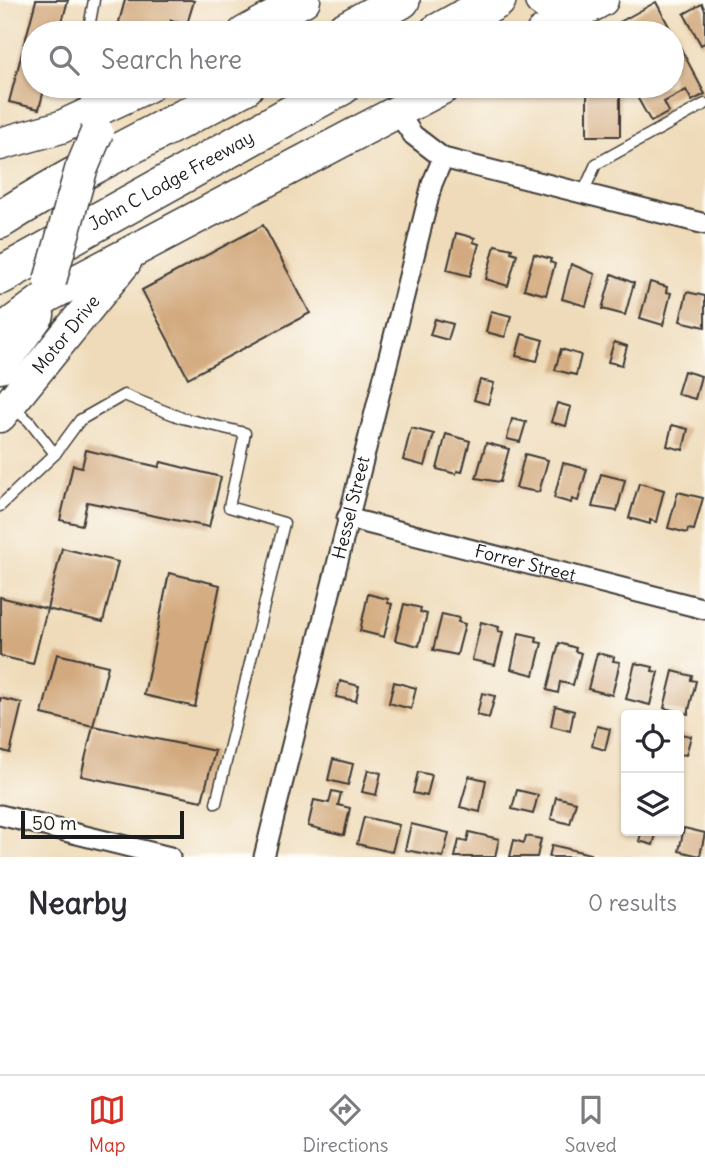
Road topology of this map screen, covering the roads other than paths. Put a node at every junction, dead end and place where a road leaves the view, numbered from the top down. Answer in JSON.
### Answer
{"nodes":[{"id":1,"x":94,"y":0,"type":"edge"},
{"id":2,"x":304,"y":0,"type":"edge"},
{"id":3,"x":401,"y":0,"type":"edge"},
{"id":4,"x":497,"y":0,"type":"edge"},
{"id":5,"x":541,"y":0,"type":"edge"},
{"id":6,"x":591,"y":6,"type":"edge"},
{"id":7,"x":90,"y":21,"type":"edge"},
{"id":8,"x":266,"y":21,"type":"edge"},
{"id":9,"x":363,"y":21,"type":"edge"},
{"id":10,"x":459,"y":21,"type":"edge"},
{"id":11,"x":564,"y":21,"type":"edge"},
{"id":12,"x":121,"y":98,"type":"edge"},
{"id":13,"x":223,"y":98,"type":"edge"},
{"id":14,"x":320,"y":98,"type":"edge"},
{"id":15,"x":423,"y":98,"type":"edge"},
{"id":16,"x":705,"y":104,"type":"edge"},
{"id":17,"x":96,"y":109,"type":"edge"},
{"id":18,"x":397,"y":112,"type":"junction"},
{"id":19,"x":0,"y":144,"type":"edge"},
{"id":20,"x":443,"y":158,"type":"junction"},
{"id":21,"x":57,"y":184,"type":"junction"},
{"id":22,"x":583,"y":193,"type":"junction"},
{"id":23,"x":0,"y":205,"type":"edge"},
{"id":24,"x":0,"y":220,"type":"edge"},
{"id":25,"x":705,"y":224,"type":"edge"},
{"id":26,"x":132,"y":253,"type":"junction"},
{"id":27,"x":0,"y":276,"type":"edge"},
{"id":28,"x":49,"y":289,"type":"junction"},
{"id":29,"x":0,"y":332,"type":"edge"},
{"id":30,"x":0,"y":367,"type":"edge"},
{"id":31,"x":5,"y":410,"type":"edge"},
{"id":32,"x":55,"y":454,"type":"junction"},
{"id":33,"x":0,"y":506,"type":"edge"},
{"id":34,"x":347,"y":518,"type":"junction"},
{"id":35,"x":705,"y":609,"type":"edge"},
{"id":36,"x":216,"y":803,"type":"dead end"},
{"id":37,"x":0,"y":815,"type":"edge"},
{"id":38,"x":170,"y":857,"type":"edge"},
{"id":39,"x":264,"y":857,"type":"edge"}],
"edges":[{"from":1,"to":7,"type":"lane"},
{"from":2,"to":8,"type":"main road"},
{"from":3,"to":9,"type":"highway"},
{"from":4,"to":10,"type":"highway"},
{"from":5,"to":6,"type":"main road"},
{"from":6,"to":11,"type":"main road"},
{"from":12,"to":17,"type":"main road"},
{"from":13,"to":21,"type":"highway"},
{"from":14,"to":27,"type":"highway","name":"John C Lodge Freeway"},
{"from":15,"to":18,"type":"main road"},
{"from":16,"to":22,"type":"lane"},
{"from":17,"to":19,"type":"main road"},
{"from":17,"to":28,"type":"main road","name":"Motor Drive","bridge":true},
{"from":18,"to":20,"type":"street"},
{"from":18,"to":26,"type":"main road"},
{"from":20,"to":22,"type":"street"},
{"from":20,"to":34,"type":"street","name":"Hessel Street"},
{"from":21,"to":23,"type":"highway"},
{"from":21,"to":24,"type":"highway"},
{"from":22,"to":25,"type":"street"},
{"from":26,"to":28,"type":"main road"},
{"from":26,"to":31,"type":"main road","name":"Motor Drive"},
{"from":28,"to":29,"type":"main road"},
{"from":28,"to":30,"type":"main road","name":"Motor Drive"},
{"from":31,"to":32,"type":"lane"},
{"from":32,"to":33,"type":"lane"},
{"from":32,"to":36,"type":"lane"},
{"from":34,"to":35,"type":"street","name":"Forrer Street"},
{"from":34,"to":39,"type":"street","name":"Hessel Street"},
{"from":37,"to":38,"type":"street"}]}
